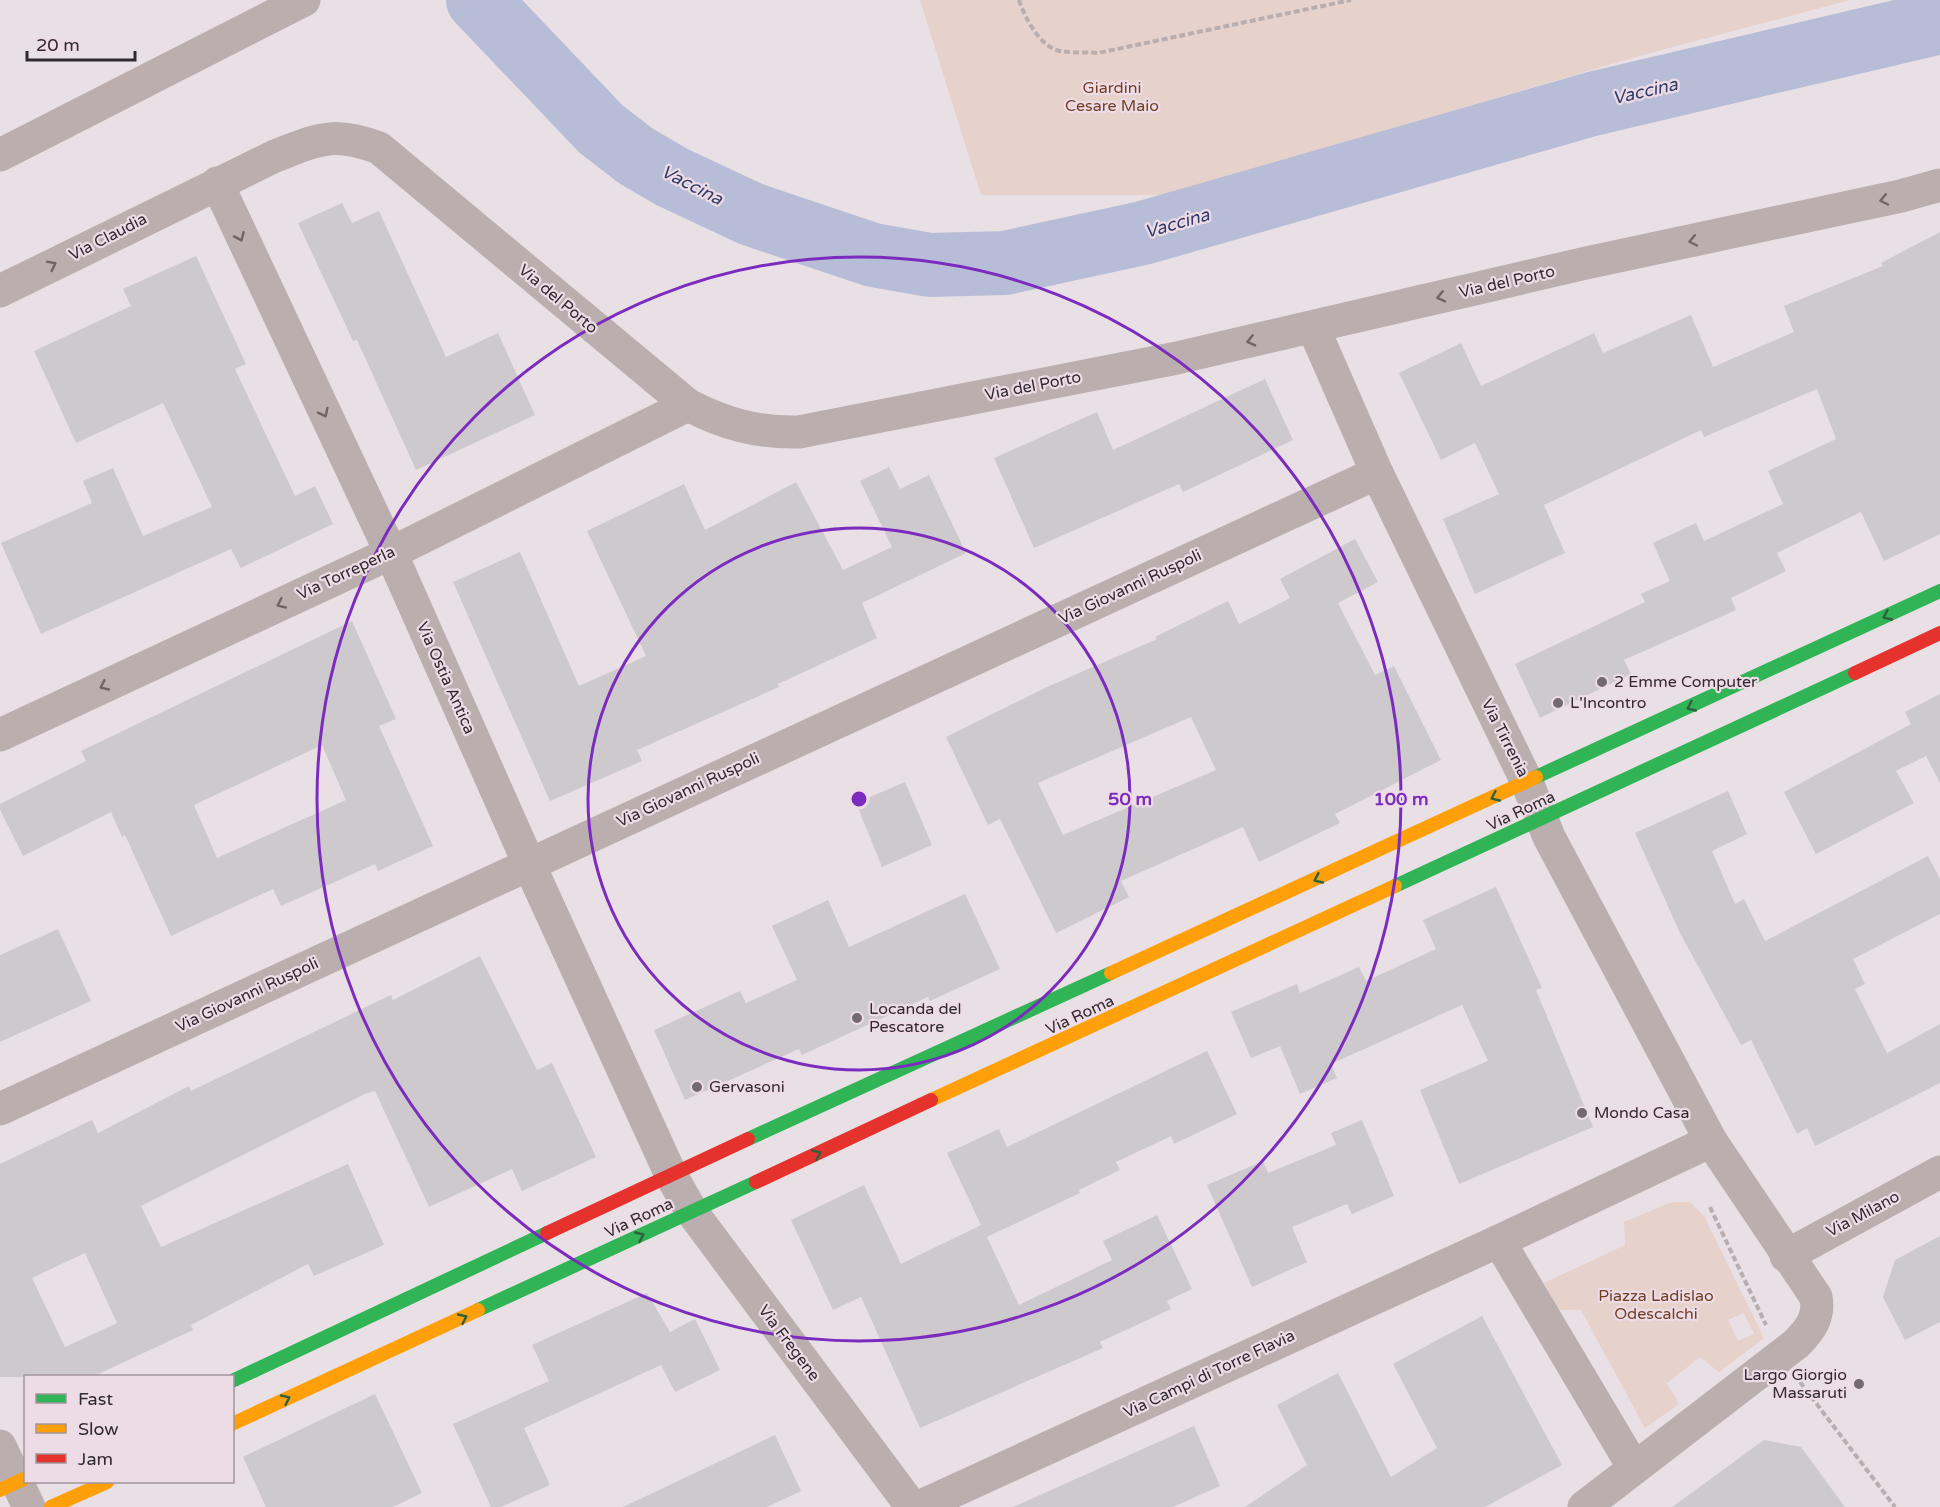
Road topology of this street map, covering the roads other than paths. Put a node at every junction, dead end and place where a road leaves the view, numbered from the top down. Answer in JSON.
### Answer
{"nodes":[{"id":1,"x":304,"y":0,"type":"edge"},
{"id":2,"x":5,"y":156,"type":"edge"},
{"id":3,"x":217,"y":183,"type":"junction"},
{"id":4,"x":1940,"y":185,"type":"edge"},
{"id":5,"x":0,"y":291,"type":"edge"},
{"id":6,"x":1313,"y":327,"type":"junction"},
{"id":7,"x":688,"y":405,"type":"junction"},
{"id":8,"x":1377,"y":472,"type":"junction"},
{"id":9,"x":391,"y":553,"type":"junction"},
{"id":10,"x":1940,"y":591,"type":"edge"},
{"id":11,"x":1940,"y":633,"type":"edge"},
{"id":12,"x":0,"y":735,"type":"edge"},
{"id":13,"x":1527,"y":782,"type":"junction"},
{"id":14,"x":1540,"y":820,"type":"junction"},
{"id":15,"x":529,"y":864,"type":"junction"},
{"id":16,"x":0,"y":1109,"type":"edge"},
{"id":17,"x":1711,"y":1141,"type":"junction"},
{"id":18,"x":1940,"y":1172,"type":"edge"},
{"id":19,"x":671,"y":1175,"type":"junction"},
{"id":20,"x":692,"y":1212,"type":"junction"},
{"id":21,"x":1499,"y":1241,"type":"junction"},
{"id":22,"x":1786,"y":1256,"type":"junction"},
{"id":23,"x":234,"y":1380,"type":"edge"},
{"id":24,"x":234,"y":1423,"type":"edge"},
{"id":25,"x":0,"y":1446,"type":"edge"},
{"id":26,"x":1634,"y":1468,"type":"junction"},
{"id":27,"x":105,"y":1483,"type":"edge"},
{"id":28,"x":18,"y":1489,"type":"edge"},
{"id":29,"x":51,"y":1507,"type":"edge"},
{"id":30,"x":912,"y":1507,"type":"edge"},
{"id":31,"x":919,"y":1507,"type":"edge"},
{"id":32,"x":1584,"y":1507,"type":"edge"}],
"edges":[{"from":1,"to":2,"type":"street"},
{"from":5,"to":3,"type":"street","name":"Via Claudia","one_way":true},
{"from":3,"to":7,"type":"street","name":"Via del Porto"},
{"from":3,"to":9,"type":"street","name":"Via Ostia Antica","one_way":true},
{"from":4,"to":6,"type":"street","name":"Via del Porto","one_way":true},
{"from":6,"to":7,"type":"street","name":"Via del Porto","one_way":true},
{"from":6,"to":8,"type":"street","name":"Via Tirrenia"},
{"from":7,"to":9,"type":"street","name":"Via Torreperla"},
{"from":8,"to":13,"type":"street","name":"Via Tirrenia"},
{"from":8,"to":15,"type":"street","name":"Via Giovanni Ruspoli"},
{"from":9,"to":12,"type":"street","name":"Via Torreperla","one_way":true},
{"from":9,"to":15,"type":"street","name":"Via Ostia Antica"},
{"from":10,"to":13,"type":"street","name":"Via Roma","one_way":true},
{"from":11,"to":14,"type":"street","name":"Via Roma"},
{"from":13,"to":14,"type":"street","name":"Via Tirrenia"},
{"from":13,"to":19,"type":"street","name":"Via Roma","one_way":true},
{"from":14,"to":17,"type":"street","name":"Via Tirrenia"},
{"from":20,"to":14,"type":"street","name":"Via Roma","one_way":true},
{"from":15,"to":16,"type":"street","name":"Via Giovanni Ruspoli"},
{"from":15,"to":19,"type":"street","name":"Via Ostia Antica"},
{"from":17,"to":21,"type":"street"},
{"from":17,"to":22,"type":"street"},
{"from":18,"to":22,"type":"street","name":"Via Milano"},
{"from":19,"to":20,"type":"street","name":"Via Fregene"},
{"from":19,"to":23,"type":"street","name":"Via Roma"},
{"from":24,"to":20,"type":"street","name":"Via Roma","one_way":true},
{"from":20,"to":30,"type":"street","name":"Via Fregene"},
{"from":21,"to":26,"type":"street"},
{"from":21,"to":31,"type":"street","name":"Via Campi di Torre Flavia"},
{"from":22,"to":26,"type":"street"},
{"from":25,"to":28,"type":"street"},
{"from":26,"to":32,"type":"street"},
{"from":27,"to":29,"type":"street"}]}
